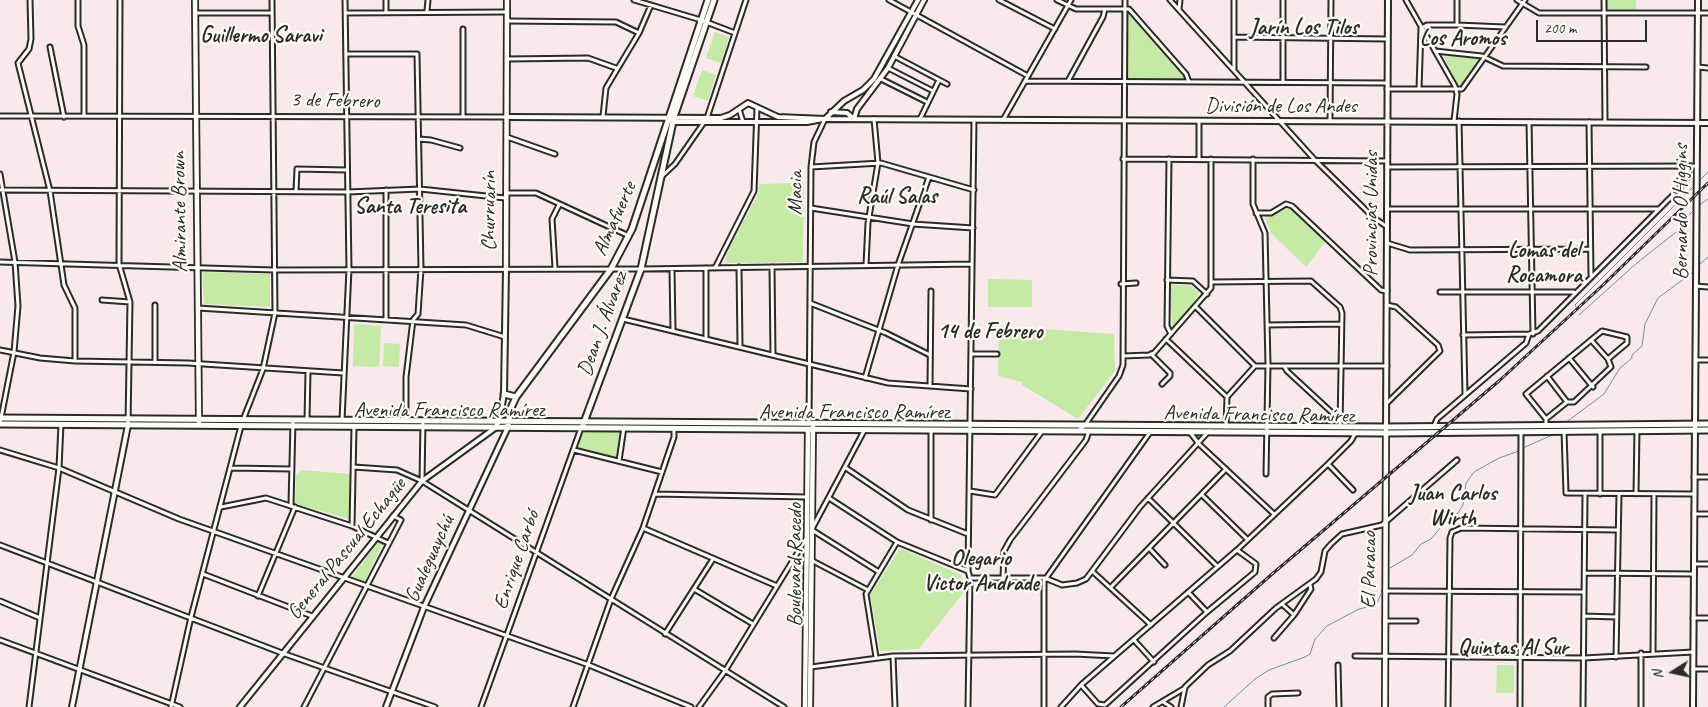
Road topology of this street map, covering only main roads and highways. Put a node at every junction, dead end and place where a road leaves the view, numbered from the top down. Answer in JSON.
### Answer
{"nodes":[{"id":1,"x":194,"y":0,"type":"edge"},
{"id":2,"x":507,"y":0,"type":"edge"},
{"id":3,"x":708,"y":0,"type":"edge"},
{"id":4,"x":714,"y":0,"type":"edge"},
{"id":5,"x":704,"y":21,"type":"junction"},
{"id":6,"x":672,"y":120,"type":"junction"},
{"id":7,"x":506,"y":270,"type":"road end"},
{"id":8,"x":504,"y":394,"type":"road end"},
{"id":9,"x":516,"y":397,"type":"junction"},
{"id":10,"x":0,"y":421,"type":"edge"},
{"id":11,"x":129,"y":422,"type":"junction"},
{"id":12,"x":199,"y":422,"type":"junction"},
{"id":13,"x":293,"y":424,"type":"junction"},
{"id":14,"x":423,"y":424,"type":"junction"},
{"id":15,"x":508,"y":424,"type":"junction"},
{"id":16,"x":1708,"y":424,"type":"edge"},
{"id":17,"x":582,"y":425,"type":"junction"},
{"id":18,"x":811,"y":426,"type":"junction"},
{"id":19,"x":971,"y":426,"type":"junction"},
{"id":20,"x":1694,"y":427,"type":"junction"},
{"id":21,"x":1189,"y":429,"type":"junction"},
{"id":22,"x":1209,"y":429,"type":"junction"},
{"id":23,"x":1267,"y":429,"type":"junction"},
{"id":24,"x":1386,"y":430,"type":"junction"},
{"id":25,"x":1708,"y":430,"type":"edge"},
{"id":26,"x":805,"y":707,"type":"edge"},
{"id":27,"x":810,"y":707,"type":"edge"},
{"id":28,"x":1385,"y":707,"type":"edge"}],
"edges":[{"from":1,"to":12,"type":"main road","name":"Almirante Brown"},
{"from":2,"to":7,"type":"main road","name":"Churruarín"},
{"from":3,"to":5,"type":"main road","name":"Almafuerte"},
{"from":4,"to":5,"type":"main road","name":"Almafuerte"},
{"from":5,"to":6,"type":"main road","name":"Almafuerte"},
{"from":6,"to":9,"type":"main road","name":"Almafuerte"},
{"from":6,"to":17,"type":"main road","name":"Dean J. Álvarez"},
{"from":8,"to":9,"type":"main road"},
{"from":9,"to":15,"type":"main road","name":"Almafuerte"},
{"from":10,"to":11,"type":"main road","name":"Avenida Francisco Ramírez"},
{"from":10,"to":11,"type":"main road","name":"Avenida Francisco Ramírez"},
{"from":11,"to":12,"type":"main road","name":"Avenida Francisco Ramírez"},
{"from":12,"to":13,"type":"main road","name":"Avenida Francisco Ramírez"},
{"from":13,"to":14,"type":"main road","name":"Avenida Francisco Ramírez"},
{"from":13,"to":14,"type":"main road","name":"Avenida Francisco Ramírez"},
{"from":14,"to":15,"type":"main road","name":"Avenida Francisco Ramírez"},
{"from":14,"to":15,"type":"main road","name":"Avenida Francisco Ramírez"},
{"from":15,"to":17,"type":"main road","name":"Avenida Francisco Ramírez"},
{"from":16,"to":20,"type":"main road","name":"Avenida Francisco Ramírez"},
{"from":17,"to":18,"type":"main road","name":"Avenida Francisco Ramírez"},
{"from":17,"to":18,"type":"main road","name":"Avenida Francisco Ramírez"},
{"from":18,"to":19,"type":"main road","name":"Avenida Francisco Ramírez"},
{"from":18,"to":19,"type":"main road","name":"Avenida Francisco Ramírez"},
{"from":18,"to":26,"type":"main road","name":"Boulevard Racedo"},
{"from":18,"to":27,"type":"main road","name":"Boulevard Racedo"},
{"from":19,"to":21,"type":"main road","name":"Avenida Francisco Ramírez"},
{"from":19,"to":21,"type":"main road","name":"Avenida Francisco Ramírez"},
{"from":20,"to":24,"type":"main road","name":"Avenida Francisco Ramírez"},
{"from":20,"to":24,"type":"main road","name":"Avenida Francisco Ramírez"},
{"from":20,"to":25,"type":"main road","name":"Avenida Francisco Ramírez"},
{"from":21,"to":22,"type":"main road","name":"Avenida Francisco Ramírez"},
{"from":22,"to":23,"type":"main road","name":"Avenida Francisco Ramírez"},
{"from":22,"to":23,"type":"main road","name":"Avenida Francisco Ramírez"},
{"from":23,"to":24,"type":"main road","name":"Avenida Francisco Ramírez"},
{"from":23,"to":24,"type":"main road","name":"Avenida Francisco Ramírez"},
{"from":24,"to":28,"type":"main road","name":"El Paracao"}]}
